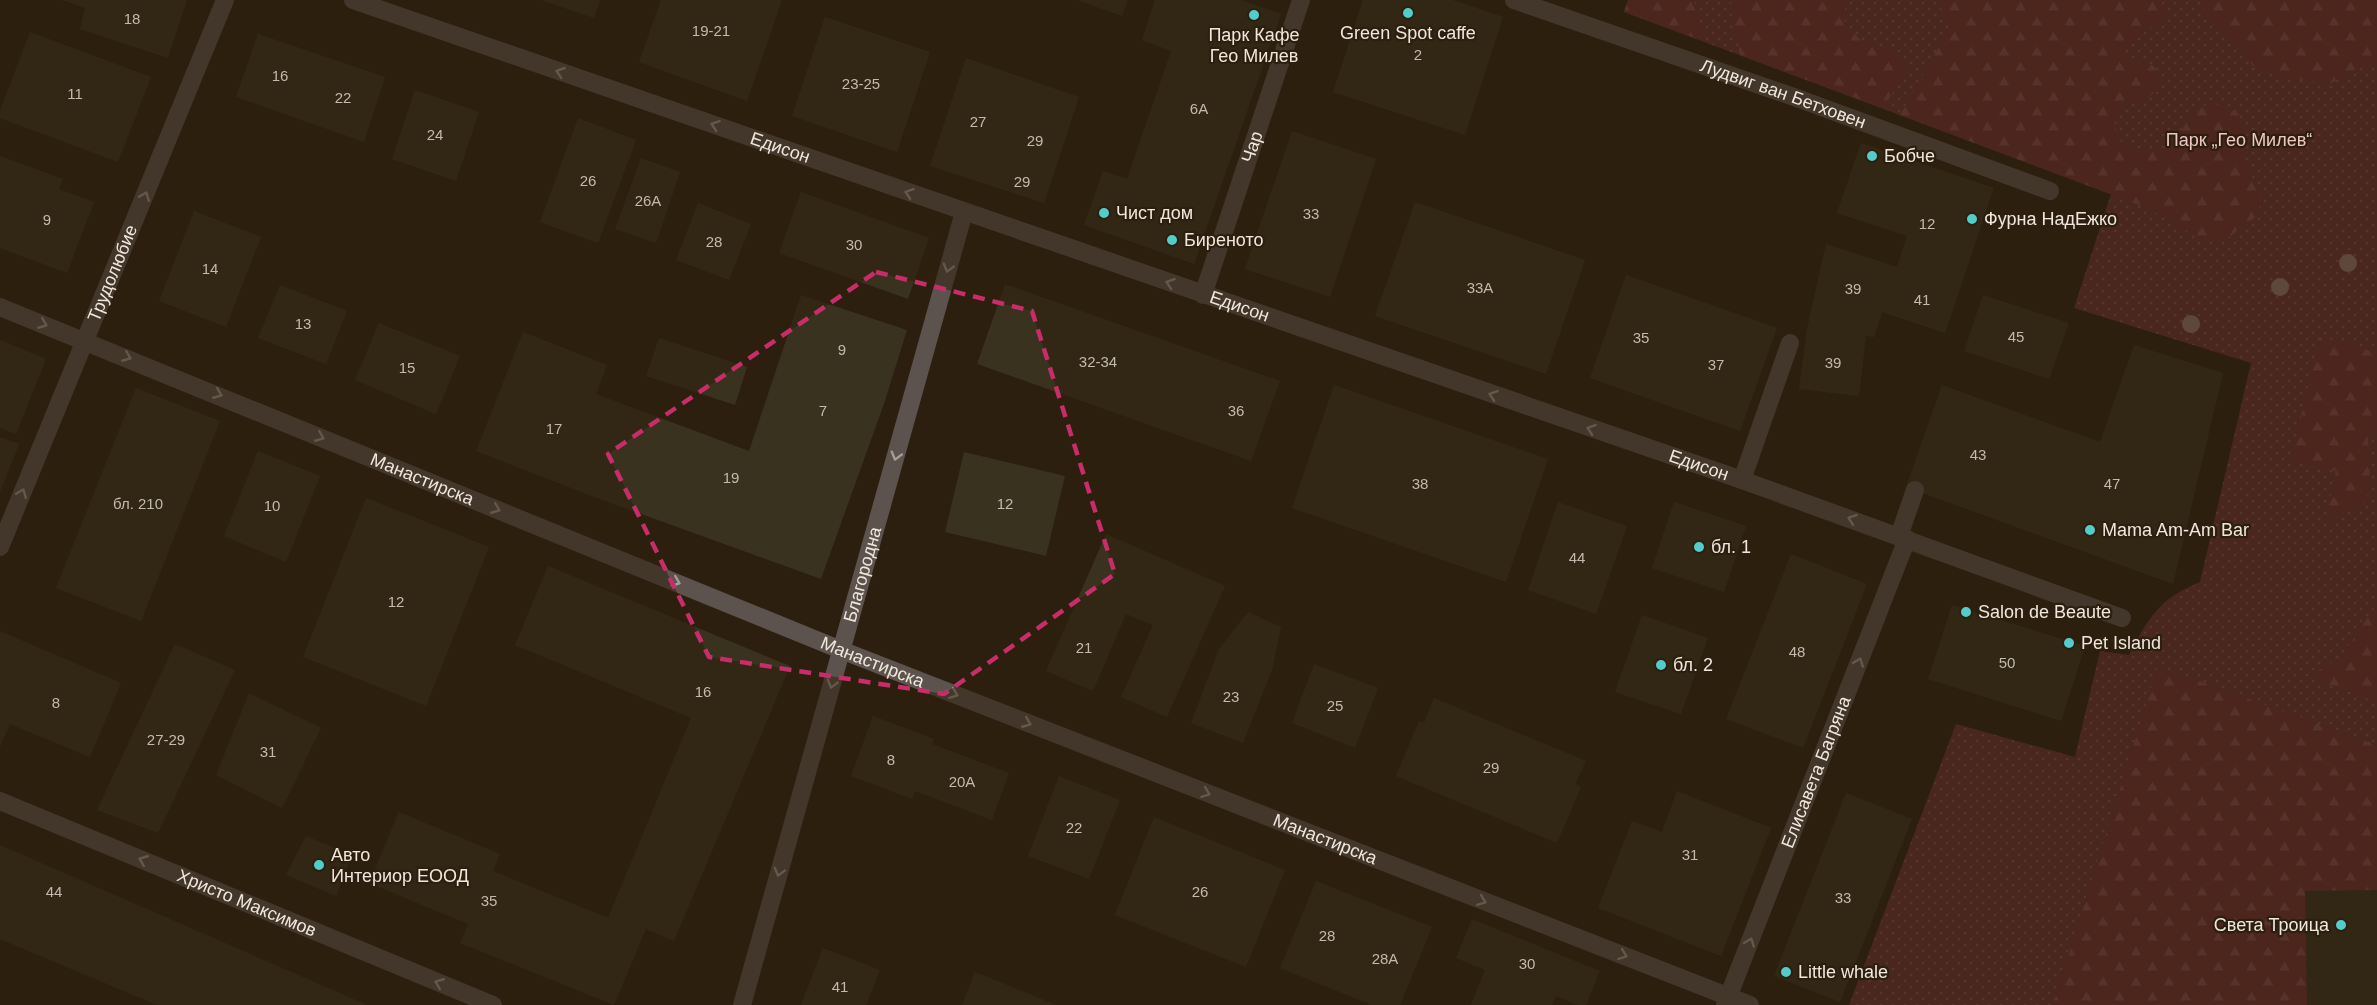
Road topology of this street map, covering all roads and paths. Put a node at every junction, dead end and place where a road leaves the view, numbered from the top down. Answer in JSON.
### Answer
{"nodes":[{"id":1,"x":225,"y":0,"type":"edge"},
{"id":2,"x":353,"y":0,"type":"edge"},
{"id":3,"x":1301,"y":0,"type":"edge"},
{"id":4,"x":1514,"y":0,"type":"edge"},
{"id":5,"x":2050,"y":192,"type":"dead end"},
{"id":6,"x":964,"y":212,"type":"junction"},
{"id":7,"x":1203,"y":295,"type":"junction"},
{"id":8,"x":0,"y":307,"type":"edge"},
{"id":9,"x":86,"y":340,"type":"junction"},
{"id":10,"x":1790,"y":343,"type":"dead end"},
{"id":11,"x":1742,"y":480,"type":"junction"},
{"id":12,"x":1915,"y":490,"type":"dead end"},
{"id":13,"x":1903,"y":537,"type":"junction"},
{"id":14,"x":0,"y":547,"type":"edge"},
{"id":15,"x":2122,"y":618,"type":"dead end"},
{"id":16,"x":841,"y":650,"type":"junction"},
{"id":17,"x":0,"y":801,"type":"edge"},
{"id":18,"x":1726,"y":1001,"type":"edge"},
{"id":19,"x":493,"y":1005,"type":"edge"},
{"id":20,"x":742,"y":1005,"type":"edge"},
{"id":21,"x":1750,"y":1005,"type":"edge"}],
"edges":[{"from":9,"to":1,"type":"street","name":"Трудолюбие","one_way":true},
{"from":6,"to":2,"type":"street","name":"Едисон","one_way":true},
{"from":3,"to":7,"type":"street","name":"Чар"},
{"from":4,"to":5,"type":"street","name":"Лудвиг ван Бетховен"},
{"from":7,"to":6,"type":"street","name":"Едисон","one_way":true},
{"from":6,"to":16,"type":"street","name":"Благородна","one_way":true},
{"from":11,"to":7,"type":"street","name":"Едисон","one_way":true},
{"from":8,"to":9,"type":"street","name":"Манастирска","one_way":true},
{"from":14,"to":9,"type":"street","name":"Трудолюбие","one_way":true},
{"from":9,"to":16,"type":"street","name":"Манастирска","one_way":true},
{"from":10,"to":11,"type":"street"},
{"from":13,"to":11,"type":"street","name":"Едисон","one_way":true},
{"from":12,"to":13,"type":"street","name":"Елисавета Багряна"},
{"from":13,"to":15,"type":"street","name":"Едисон"},
{"from":18,"to":13,"type":"street","name":"Елисавета Багряна","one_way":true},
{"from":16,"to":18,"type":"street","name":"Манастирска","one_way":true},
{"from":16,"to":20,"type":"street","name":"Благородна","one_way":true},
{"from":19,"to":17,"type":"street","name":"Христо Максимов","one_way":true},
{"from":18,"to":21,"type":"street","name":"Манастирска"}]}
